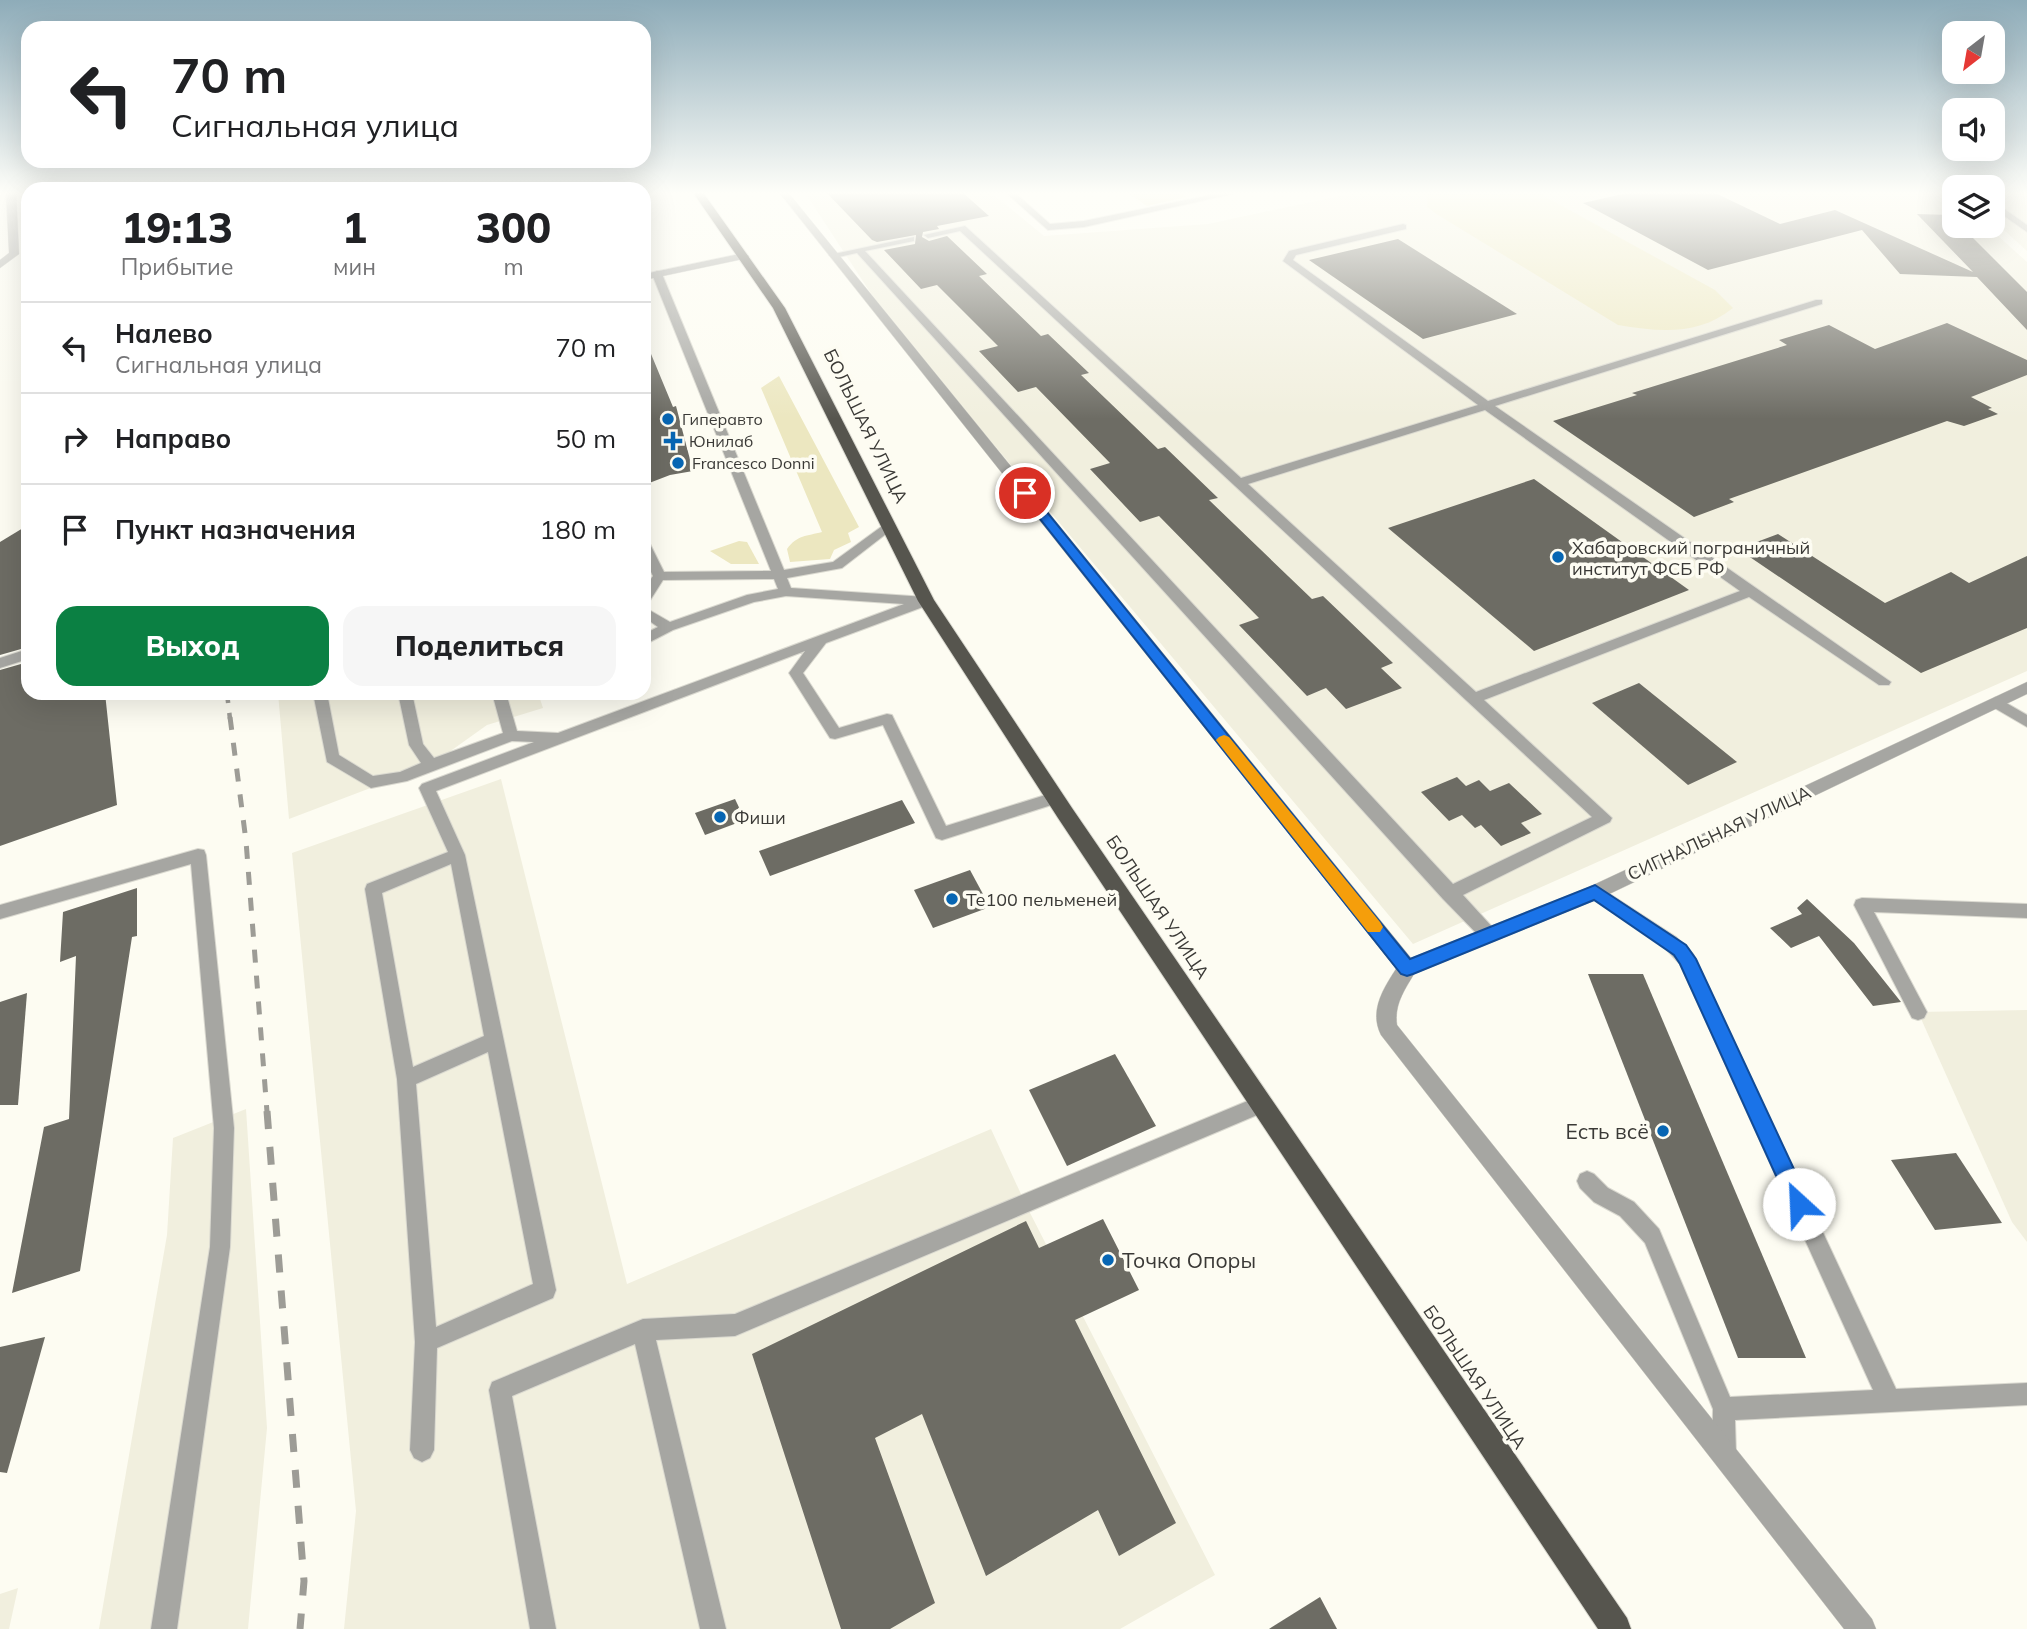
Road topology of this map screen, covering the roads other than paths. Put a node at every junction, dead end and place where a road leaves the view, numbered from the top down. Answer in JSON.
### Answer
{"nodes":[{"id":1,"x":691,"y":267,"type":"edge"},
{"id":2,"x":751,"y":267,"type":"edge"},
{"id":3,"x":844,"y":267,"type":"edge"},
{"id":4,"x":875,"y":267,"type":"edge"},
{"id":5,"x":1005,"y":267,"type":"edge"},
{"id":6,"x":1296,"y":267,"type":"edge"},
{"id":7,"x":657,"y":274,"type":"junction"},
{"id":8,"x":651,"y":275,"type":"edge"},
{"id":9,"x":1819,"y":302,"type":"dead end"},
{"id":10,"x":1483,"y":404,"type":"junction"},
{"id":11,"x":1241,"y":482,"type":"junction"},
{"id":12,"x":889,"y":527,"type":"junction"},
{"id":13,"x":651,"y":559,"type":"edge"},
{"id":14,"x":778,"y":575,"type":"junction"},
{"id":15,"x":659,"y":576,"type":"junction"},
{"id":16,"x":651,"y":588,"type":"edge"},
{"id":17,"x":786,"y":592,"type":"junction"},
{"id":18,"x":1749,"y":592,"type":"junction"},
{"id":19,"x":926,"y":601,"type":"junction"},
{"id":20,"x":651,"y":616,"type":"edge"},
{"id":21,"x":668,"y":627,"type":"junction"},
{"id":22,"x":651,"y":636,"type":"edge"},
{"id":23,"x":822,"y":640,"type":"junction"},
{"id":24,"x":21,"y":656,"type":"edge"},
{"id":25,"x":0,"y":663,"type":"edge"},
{"id":26,"x":1884,"y":682,"type":"dead end"},
{"id":27,"x":2027,"y":687,"type":"edge"},
{"id":28,"x":1474,"y":698,"type":"junction"},
{"id":29,"x":321,"y":700,"type":"edge"},
{"id":30,"x":406,"y":700,"type":"edge"},
{"id":31,"x":501,"y":700,"type":"edge"},
{"id":32,"x":1996,"y":702,"type":"junction"},
{"id":33,"x":2027,"y":722,"type":"edge"},
{"id":34,"x":511,"y":736,"type":"junction"},
{"id":35,"x":563,"y":737,"type":"junction"},
{"id":36,"x":431,"y":765,"type":"junction"},
{"id":37,"x":1055,"y":798,"type":"junction"},
{"id":38,"x":457,"y":855,"type":"junction"},
{"id":39,"x":1595,"y":892,"type":"junction"},
{"id":40,"x":1449,"y":894,"type":"junction"},
{"id":41,"x":2027,"y":911,"type":"edge"},
{"id":42,"x":0,"y":912,"type":"edge"},
{"id":43,"x":1488,"y":934,"type":"junction"},
{"id":44,"x":1407,"y":968,"type":"junction"},
{"id":45,"x":1918,"y":1012,"type":"dead end"},
{"id":46,"x":494,"y":1040,"type":"junction"},
{"id":47,"x":406,"y":1079,"type":"junction"},
{"id":48,"x":1262,"y":1104,"type":"junction"},
{"id":49,"x":1587,"y":1181,"type":"dead end"},
{"id":50,"x":643,"y":1330,"type":"junction"},
{"id":51,"x":426,"y":1342,"type":"junction"},
{"id":52,"x":2027,"y":1394,"type":"edge"},
{"id":53,"x":1889,"y":1400,"type":"junction"},
{"id":54,"x":1724,"y":1409,"type":"junction"},
{"id":55,"x":422,"y":1450,"type":"dead end"},
{"id":56,"x":1724,"y":1453,"type":"junction"},
{"id":57,"x":164,"y":1629,"type":"edge"},
{"id":58,"x":542,"y":1629,"type":"edge"},
{"id":59,"x":713,"y":1629,"type":"edge"},
{"id":60,"x":1616,"y":1629,"type":"edge"},
{"id":61,"x":1862,"y":1629,"type":"edge"}],
"edges":[{"from":1,"to":7,"type":"street"},
{"from":2,"to":12,"type":"highway","name":"БОЛЬШАЯ УЛИЦА"},
{"from":3,"to":44,"type":"street"},
{"from":4,"to":40,"type":"lane"},
{"from":5,"to":11,"type":"lane"},
{"from":6,"to":10,"type":"lane"},
{"from":7,"to":8,"type":"street"},
{"from":7,"to":14,"type":"lane"},
{"from":9,"to":10,"type":"lane"},
{"from":10,"to":11,"type":"lane"},
{"from":10,"to":18,"type":"lane"},
{"from":11,"to":28,"type":"lane"},
{"from":12,"to":14,"type":"lane"},
{"from":12,"to":19,"type":"highway","name":"БОЛЬШАЯ УЛИЦА"},
{"from":13,"to":15,"type":"lane"},
{"from":14,"to":15,"type":"lane"},
{"from":14,"to":17,"type":"lane"},
{"from":15,"to":16,"type":"lane"},
{"from":17,"to":19,"type":"lane"},
{"from":17,"to":21,"type":"lane"},
{"from":18,"to":26,"type":"lane"},
{"from":18,"to":28,"type":"lane"},
{"from":19,"to":23,"type":"lane"},
{"from":19,"to":37,"type":"highway","name":"БОЛЬШАЯ УЛИЦА"},
{"from":20,"to":21,"type":"lane"},
{"from":21,"to":22,"type":"lane"},
{"from":23,"to":35,"type":"lane"},
{"from":23,"to":37,"type":"lane"},
{"from":24,"to":25,"type":"lane"},
{"from":27,"to":32,"type":"street","name":"СИГНАЛЬНАЯ УЛИЦА"},
{"from":28,"to":40,"type":"lane"},
{"from":29,"to":36,"type":"lane"},
{"from":30,"to":36,"type":"lane"},
{"from":31,"to":34,"type":"lane"},
{"from":32,"to":33,"type":"lane"},
{"from":32,"to":39,"type":"street","name":"СИГНАЛЬНАЯ УЛИЦА"},
{"from":34,"to":35,"type":"lane"},
{"from":34,"to":36,"type":"lane"},
{"from":35,"to":38,"type":"lane"},
{"from":37,"to":48,"type":"highway","name":"БОЛЬШАЯ УЛИЦА"},
{"from":38,"to":46,"type":"lane"},
{"from":38,"to":47,"type":"lane"},
{"from":39,"to":43,"type":"street","name":"СИГНАЛЬНАЯ УЛИЦА"},
{"from":39,"to":53,"type":"lane"},
{"from":40,"to":43,"type":"lane"},
{"from":41,"to":45,"type":"lane"},
{"from":42,"to":57,"type":"lane"},
{"from":43,"to":44,"type":"street","name":"СИГНАЛЬНАЯ УЛИЦА"},
{"from":44,"to":56,"type":"street"},
{"from":46,"to":47,"type":"lane"},
{"from":46,"to":51,"type":"lane"},
{"from":47,"to":51,"type":"lane"},
{"from":48,"to":50,"type":"lane"},
{"from":48,"to":60,"type":"highway","name":"БОЛЬШАЯ УЛИЦА"},
{"from":49,"to":54,"type":"lane"},
{"from":50,"to":58,"type":"lane"},
{"from":50,"to":59,"type":"lane"},
{"from":51,"to":55,"type":"lane"},
{"from":52,"to":53,"type":"lane"},
{"from":53,"to":54,"type":"lane"},
{"from":54,"to":56,"type":"lane"},
{"from":56,"to":61,"type":"street"}]}
